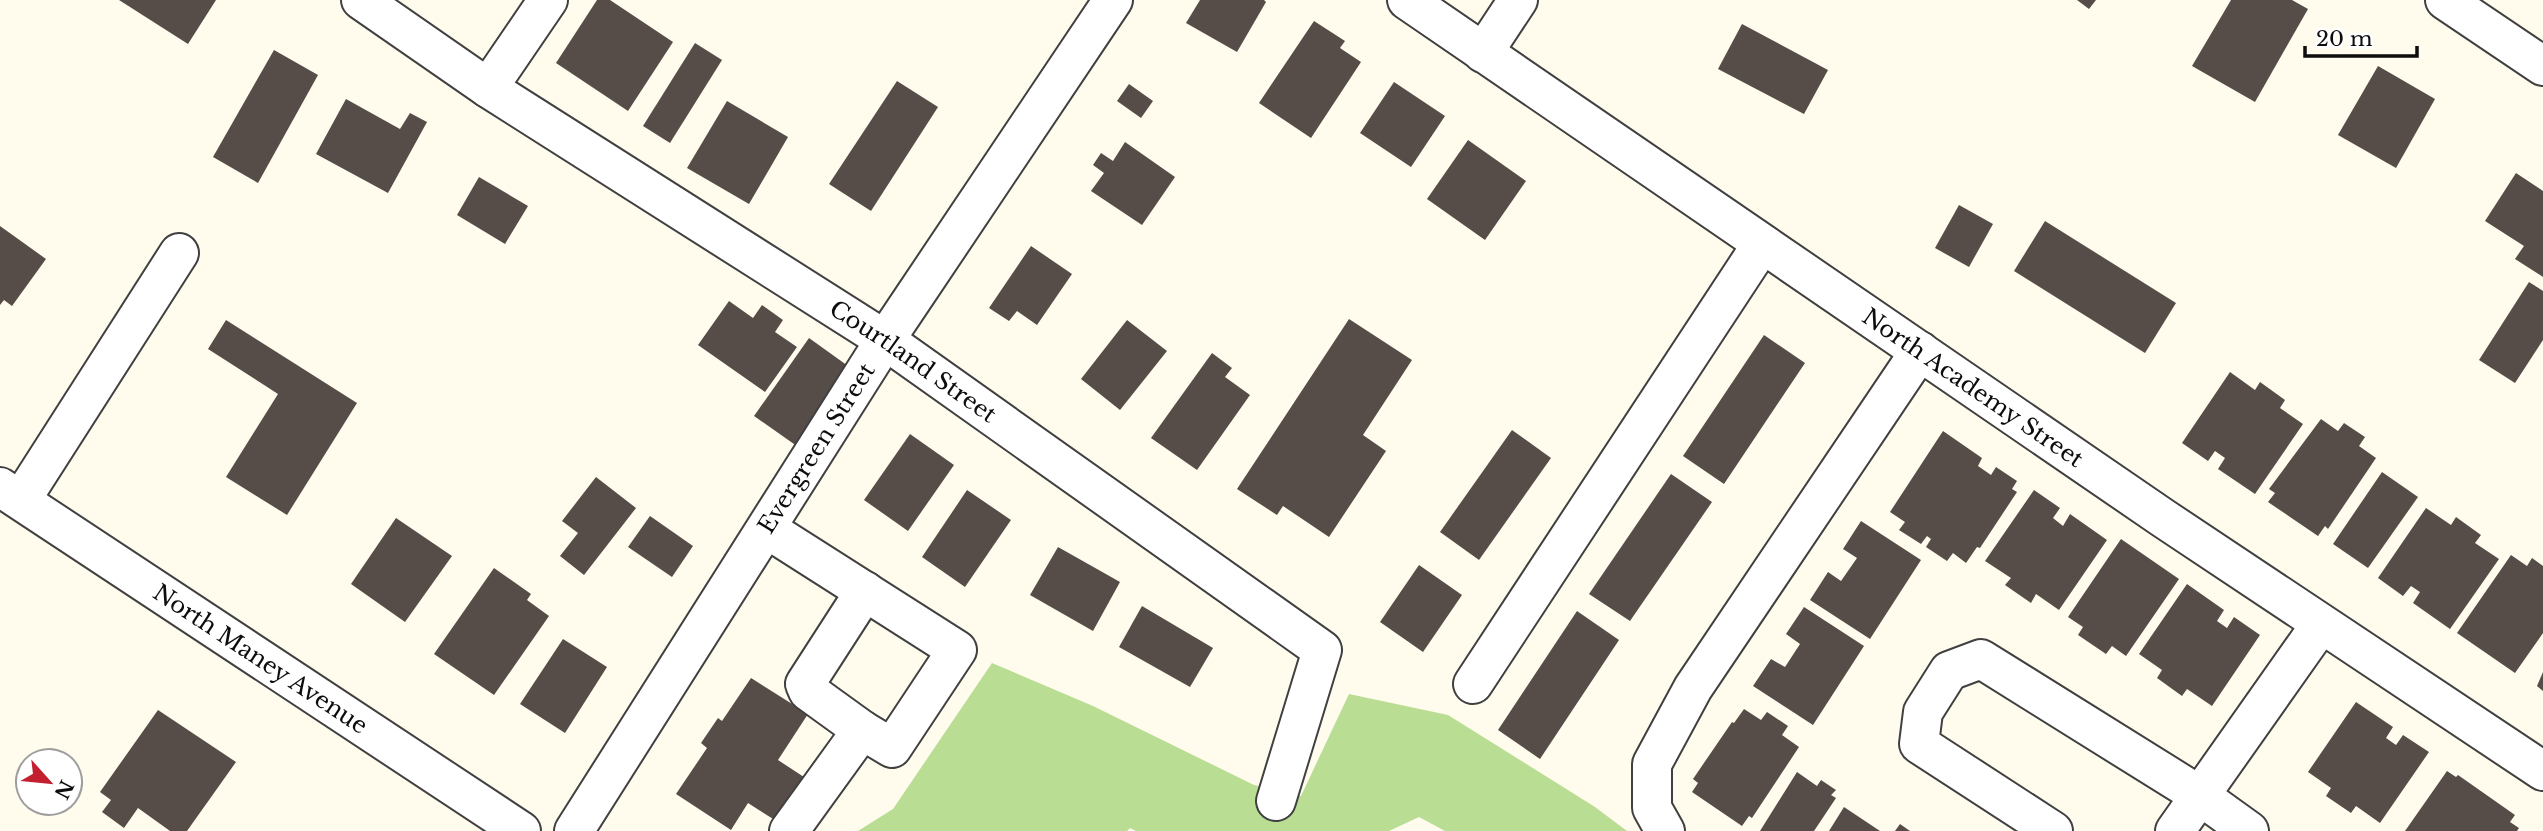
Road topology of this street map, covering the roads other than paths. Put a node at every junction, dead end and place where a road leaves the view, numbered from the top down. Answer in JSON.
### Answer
{"nodes":[{"id":1,"x":361,"y":0,"type":"edge"},
{"id":2,"x":548,"y":0,"type":"edge"},
{"id":3,"x":1113,"y":0,"type":"edge"},
{"id":4,"x":1407,"y":0,"type":"edge"},
{"id":5,"x":1518,"y":0,"type":"edge"},
{"id":6,"x":2445,"y":0,"type":"edge"},
{"id":7,"x":1483,"y":53,"type":"junction"},
{"id":8,"x":2543,"y":66,"type":"edge"},
{"id":9,"x":488,"y":88,"type":"junction"},
{"id":10,"x":1762,"y":244,"type":"junction"},
{"id":11,"x":179,"y":253,"type":"dead end"},
{"id":12,"x":885,"y":340,"type":"junction"},
{"id":13,"x":1920,"y":351,"type":"junction"},
{"id":14,"x":10,"y":494,"type":"edge"},
{"id":15,"x":767,"y":529,"type":"junction"},
{"id":16,"x":865,"y":591,"type":"junction"},
{"id":17,"x":2321,"y":624,"type":"junction"},
{"id":18,"x":1473,"y":684,"type":"dead end"},
{"id":19,"x":862,"y":730,"type":"junction"},
{"id":20,"x":2543,"y":771,"type":"edge"},
{"id":21,"x":2199,"y":795,"type":"junction"},
{"id":22,"x":1276,"y":801,"type":"dead end"},
{"id":23,"x":521,"y":831,"type":"edge"},
{"id":24,"x":574,"y":831,"type":"edge"},
{"id":25,"x":789,"y":831,"type":"edge"},
{"id":26,"x":1665,"y":831,"type":"edge"},
{"id":27,"x":2053,"y":831,"type":"edge"},
{"id":28,"x":2175,"y":831,"type":"edge"},
{"id":29,"x":2249,"y":831,"type":"edge"}],
"edges":[{"from":1,"to":9,"type":"street","name":"Courtland Street"},
{"from":2,"to":9,"type":"street"},
{"from":3,"to":12,"type":"street","name":"Evergreen Street"},
{"from":4,"to":7,"type":"street","name":"North Academy Street"},
{"from":5,"to":7,"type":"street"},
{"from":6,"to":8,"type":"street"},
{"from":7,"to":10,"type":"street","name":"North Academy Street"},
{"from":9,"to":12,"type":"street","name":"Courtland Street"},
{"from":10,"to":13,"type":"street","name":"North Academy Street"},
{"from":10,"to":18,"type":"street"},
{"from":11,"to":14,"type":"street"},
{"from":12,"to":15,"type":"street","name":"Evergreen Street"},
{"from":12,"to":22,"type":"street","name":"Courtland Street"},
{"from":13,"to":17,"type":"street","name":"North Academy Street"},
{"from":13,"to":26,"type":"street"},
{"from":14,"to":23,"type":"street","name":"North Maney Avenue"},
{"from":15,"to":16,"type":"street"},
{"from":15,"to":24,"type":"street","name":"Evergreen Street"},
{"from":16,"to":19,"type":"street"},
{"from":16,"to":19,"type":"street"},
{"from":17,"to":20,"type":"street","name":"North Academy Street"},
{"from":17,"to":21,"type":"street"},
{"from":19,"to":25,"type":"street"},
{"from":21,"to":27,"type":"street"},
{"from":21,"to":28,"type":"street"},
{"from":21,"to":29,"type":"street"}]}
